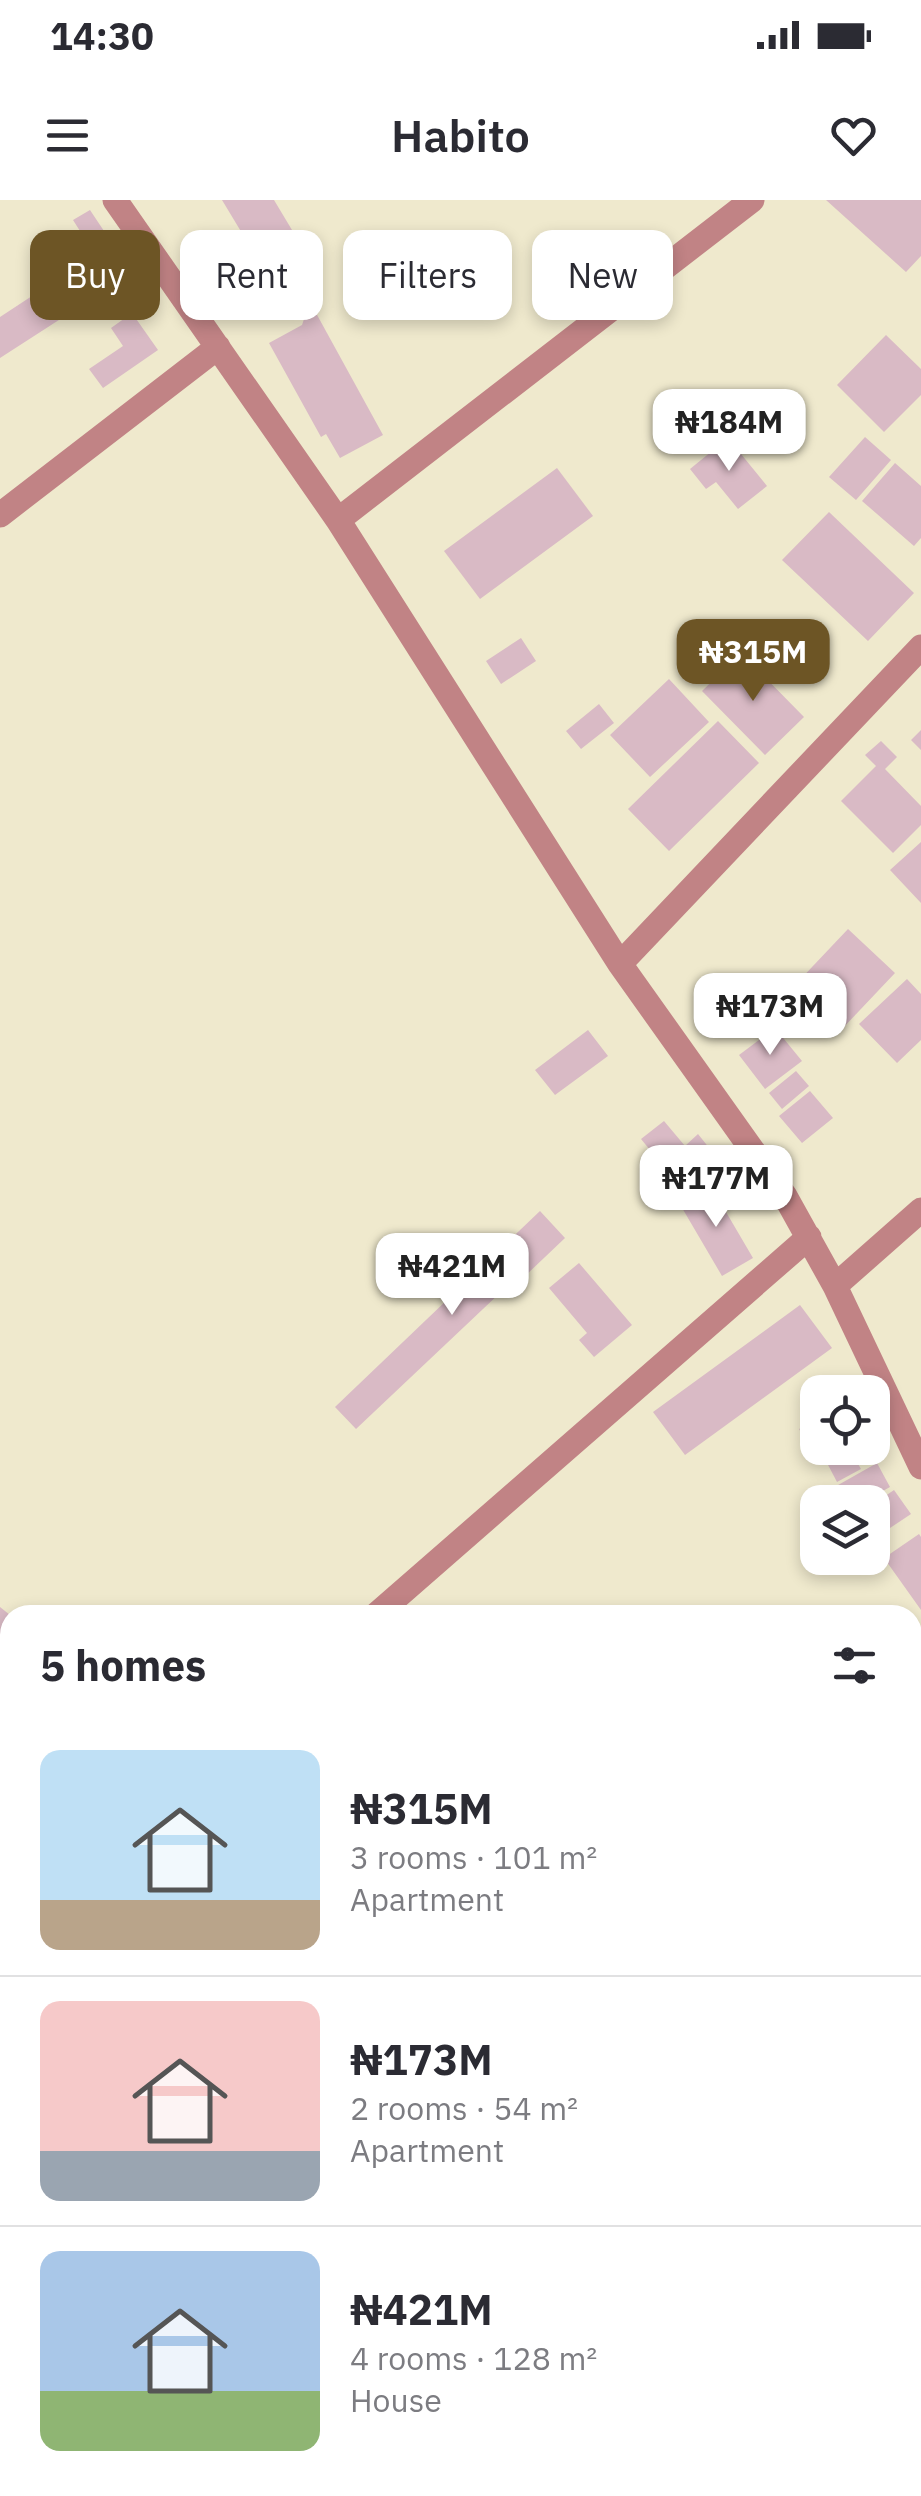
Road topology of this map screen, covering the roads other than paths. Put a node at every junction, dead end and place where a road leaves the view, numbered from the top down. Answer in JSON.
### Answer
{"nodes":[{"id":1,"x":115,"y":200,"type":"edge"},
{"id":2,"x":752,"y":200,"type":"edge"},
{"id":3,"x":218,"y":347,"type":"junction"},
{"id":4,"x":0,"y":515,"type":"edge"},
{"id":5,"x":338,"y":520,"type":"junction"},
{"id":6,"x":921,"y":647,"type":"edge"},
{"id":7,"x":620,"y":964,"type":"junction"},
{"id":8,"x":920,"y":1214,"type":"edge"},
{"id":9,"x":810,"y":1236,"type":"junction"},
{"id":10,"x":835,"y":1286,"type":"junction"},
{"id":11,"x":921,"y":1467,"type":"edge"},
{"id":12,"x":387,"y":1605,"type":"edge"}],
"edges":[{"from":1,"to":3,"type":"street"},
{"from":2,"to":5,"type":"street"},
{"from":3,"to":4,"type":"street"},
{"from":3,"to":5,"type":"street"},
{"from":5,"to":7,"type":"street"},
{"from":6,"to":7,"type":"street"},
{"from":7,"to":9,"type":"street"},
{"from":8,"to":10,"type":"street"},
{"from":9,"to":10,"type":"street"},
{"from":9,"to":12,"type":"street"},
{"from":10,"to":11,"type":"street"}]}
